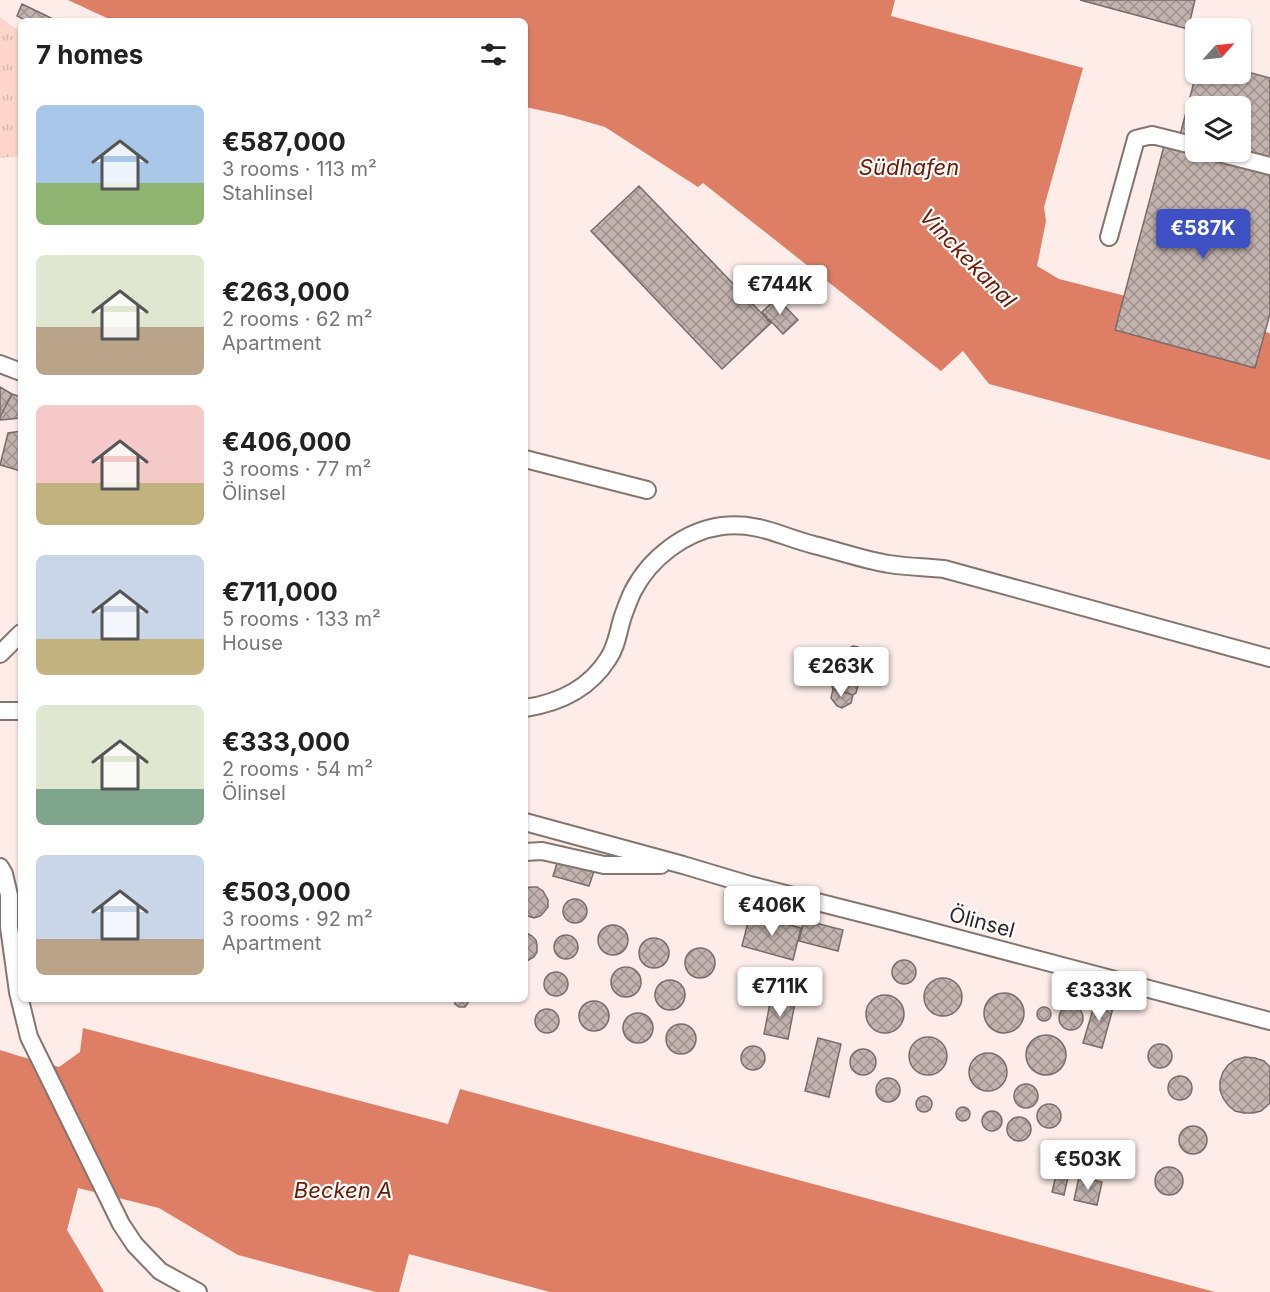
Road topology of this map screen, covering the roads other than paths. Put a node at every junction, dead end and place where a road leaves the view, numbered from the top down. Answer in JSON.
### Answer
{"nodes":[{"id":1,"x":1185,"y":143,"type":"edge"},
{"id":2,"x":1251,"y":161,"type":"edge"},
{"id":3,"x":1270,"y":166,"type":"edge"},
{"id":4,"x":1109,"y":237,"type":"dead end"},
{"id":5,"x":0,"y":364,"type":"edge"},
{"id":6,"x":18,"y":371,"type":"edge"},
{"id":7,"x":528,"y":460,"type":"edge"},
{"id":8,"x":647,"y":490,"type":"dead end"},
{"id":9,"x":18,"y":636,"type":"edge"},
{"id":10,"x":0,"y":654,"type":"edge"},
{"id":11,"x":1270,"y":658,"type":"edge"},
{"id":12,"x":528,"y":708,"type":"edge"},
{"id":13,"x":0,"y":711,"type":"edge"},
{"id":14,"x":18,"y":711,"type":"edge"},
{"id":15,"x":528,"y":823,"type":"edge"},
{"id":16,"x":528,"y":852,"type":"edge"},
{"id":17,"x":683,"y":865,"type":"junction"},
{"id":18,"x":0,"y":867,"type":"edge"},
{"id":19,"x":18,"y":992,"type":"edge"},
{"id":20,"x":20,"y":1002,"type":"edge"},
{"id":21,"x":1270,"y":1021,"type":"edge"},
{"id":22,"x":198,"y":1292,"type":"edge"}],
"edges":[{"from":1,"to":4,"type":"street"},
{"from":2,"to":3,"type":"street"},
{"from":5,"to":6,"type":"street"},
{"from":7,"to":8,"type":"street"},
{"from":9,"to":10,"type":"street"},
{"from":11,"to":12,"type":"street"},
{"from":13,"to":14,"type":"street"},
{"from":15,"to":17,"type":"street","name":"Ölinsel"},
{"from":16,"to":17,"type":"street","name":"Ölinsel"},
{"from":17,"to":21,"type":"street","name":"Ölinsel"},
{"from":18,"to":19,"type":"street"},
{"from":20,"to":22,"type":"street"}]}
